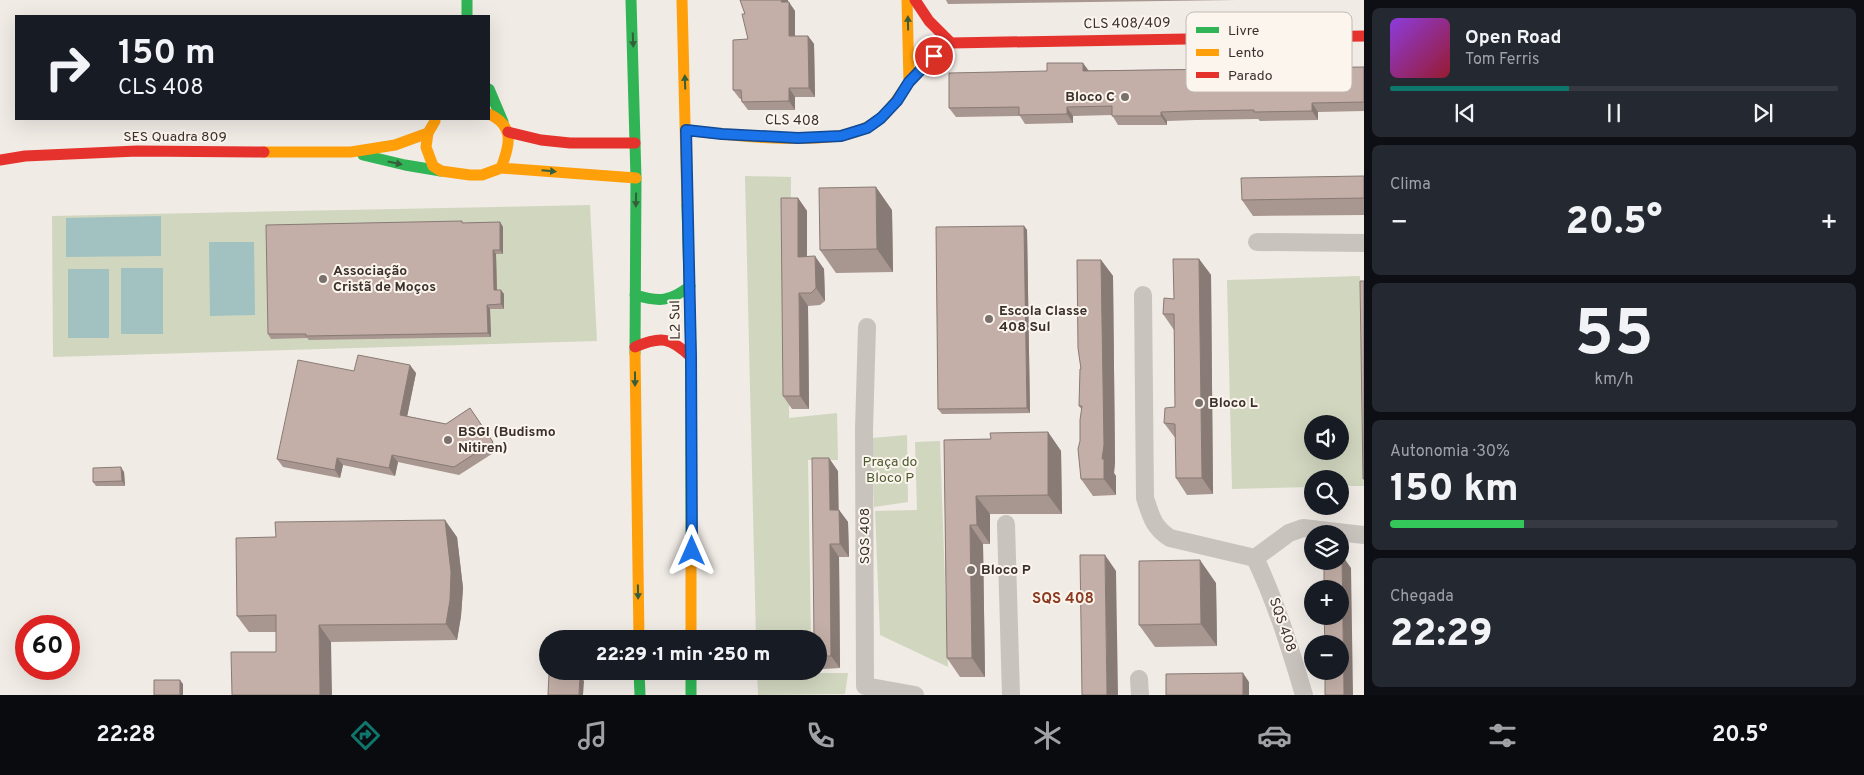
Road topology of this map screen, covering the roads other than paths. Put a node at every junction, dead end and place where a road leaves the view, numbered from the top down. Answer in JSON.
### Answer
{"nodes":[{"id":1,"x":467,"y":0,"type":"edge"},
{"id":2,"x":631,"y":0,"type":"edge"},
{"id":3,"x":682,"y":0,"type":"edge"},
{"id":4,"x":907,"y":0,"type":"edge"},
{"id":5,"x":915,"y":0,"type":"edge"},
{"id":6,"x":467,"y":15,"type":"edge"},
{"id":7,"x":1186,"y":39,"type":"edge"},
{"id":8,"x":951,"y":44,"type":"junction"},
{"id":9,"x":909,"y":82,"type":"junction"},
{"id":10,"x":490,"y":91,"type":"edge"},
{"id":11,"x":490,"y":115,"type":"edge"},
{"id":12,"x":435,"y":120,"type":"edge"},
{"id":13,"x":506,"y":127,"type":"junction"},
{"id":14,"x":686,"y":130,"type":"junction"},
{"id":15,"x":428,"y":132,"type":"junction"},
{"id":16,"x":635,"y":143,"type":"junction"},
{"id":17,"x":350,"y":152,"type":"junction"},
{"id":18,"x":0,"y":160,"type":"edge"},
{"id":19,"x":501,"y":168,"type":"junction"},
{"id":20,"x":441,"y":171,"type":"junction"},
{"id":21,"x":636,"y":178,"type":"junction"},
{"id":22,"x":1257,"y":242,"type":"dead end"},
{"id":23,"x":1364,"y":243,"type":"edge"},
{"id":24,"x":690,"y":286,"type":"junction"},
{"id":25,"x":635,"y":295,"type":"junction"},
{"id":26,"x":1143,"y":295,"type":"dead end"},
{"id":27,"x":867,"y":327,"type":"dead end"},
{"id":28,"x":635,"y":347,"type":"junction"},
{"id":29,"x":691,"y":357,"type":"junction"},
{"id":30,"x":1006,"y":524,"type":"dead end"},
{"id":31,"x":1364,"y":535,"type":"edge"},
{"id":32,"x":1254,"y":558,"type":"junction"},
{"id":33,"x":639,"y":630,"type":"edge"},
{"id":34,"x":691,"y":630,"type":"edge"},
{"id":35,"x":690,"y":680,"type":"edge"},
{"id":36,"x":865,"y":690,"type":"edge"},
{"id":37,"x":640,"y":692,"type":"edge"},
{"id":38,"x":686,"y":694,"type":"edge"},
{"id":39,"x":650,"y":695,"type":"edge"},
{"id":40,"x":915,"y":695,"type":"edge"},
{"id":41,"x":1011,"y":695,"type":"edge"},
{"id":42,"x":1304,"y":695,"type":"edge"}],
"edges":[{"from":1,"to":6,"type":"street"},
{"from":2,"to":16,"type":"street","one_way":true},
{"from":14,"to":3,"type":"street","name":"L2 Sul","one_way":true},
{"from":9,"to":4,"type":"street","one_way":true},
{"from":5,"to":8,"type":"street"},
{"from":7,"to":8,"type":"street","name":"CLS 408/409"},
{"from":8,"to":9,"type":"street","name":"CLS 408"},
{"from":9,"to":14,"type":"street","name":"CLS 408"},
{"from":10,"to":13,"type":"street"},
{"from":11,"to":13,"type":"street"},
{"from":12,"to":15,"type":"street"},
{"from":13,"to":16,"type":"street"},
{"from":13,"to":19,"type":"street"},
{"from":14,"to":24,"type":"street","name":"L2 Sul"},
{"from":15,"to":17,"type":"street","name":"SES Quadra 809"},
{"from":15,"to":20,"type":"street"},
{"from":16,"to":21,"type":"street"},
{"from":17,"to":18,"type":"street","name":"SES Quadra 809"},
{"from":17,"to":20,"type":"street","name":"SES Quadra 809","one_way":true},
{"from":19,"to":20,"type":"street","name":"SES Quadra 809"},
{"from":19,"to":21,"type":"street","one_way":true},
{"from":21,"to":25,"type":"street","one_way":true},
{"from":22,"to":23,"type":"street"},
{"from":24,"to":25,"type":"street"},
{"from":24,"to":29,"type":"street","name":"L2 Sul"},
{"from":25,"to":28,"type":"street"},
{"from":26,"to":32,"type":"street"},
{"from":27,"to":36,"type":"street","name":"SQS 408"},
{"from":28,"to":29,"type":"street"},
{"from":28,"to":33,"type":"street","one_way":true},
{"from":29,"to":34,"type":"street","name":"L2 Sul"},
{"from":30,"to":41,"type":"street"},
{"from":31,"to":32,"type":"street"},
{"from":32,"to":42,"type":"street","name":"SQS 408"},
{"from":35,"to":38,"type":"street"},
{"from":36,"to":40,"type":"street","name":"SQS 408"},
{"from":37,"to":39,"type":"street"}]}
